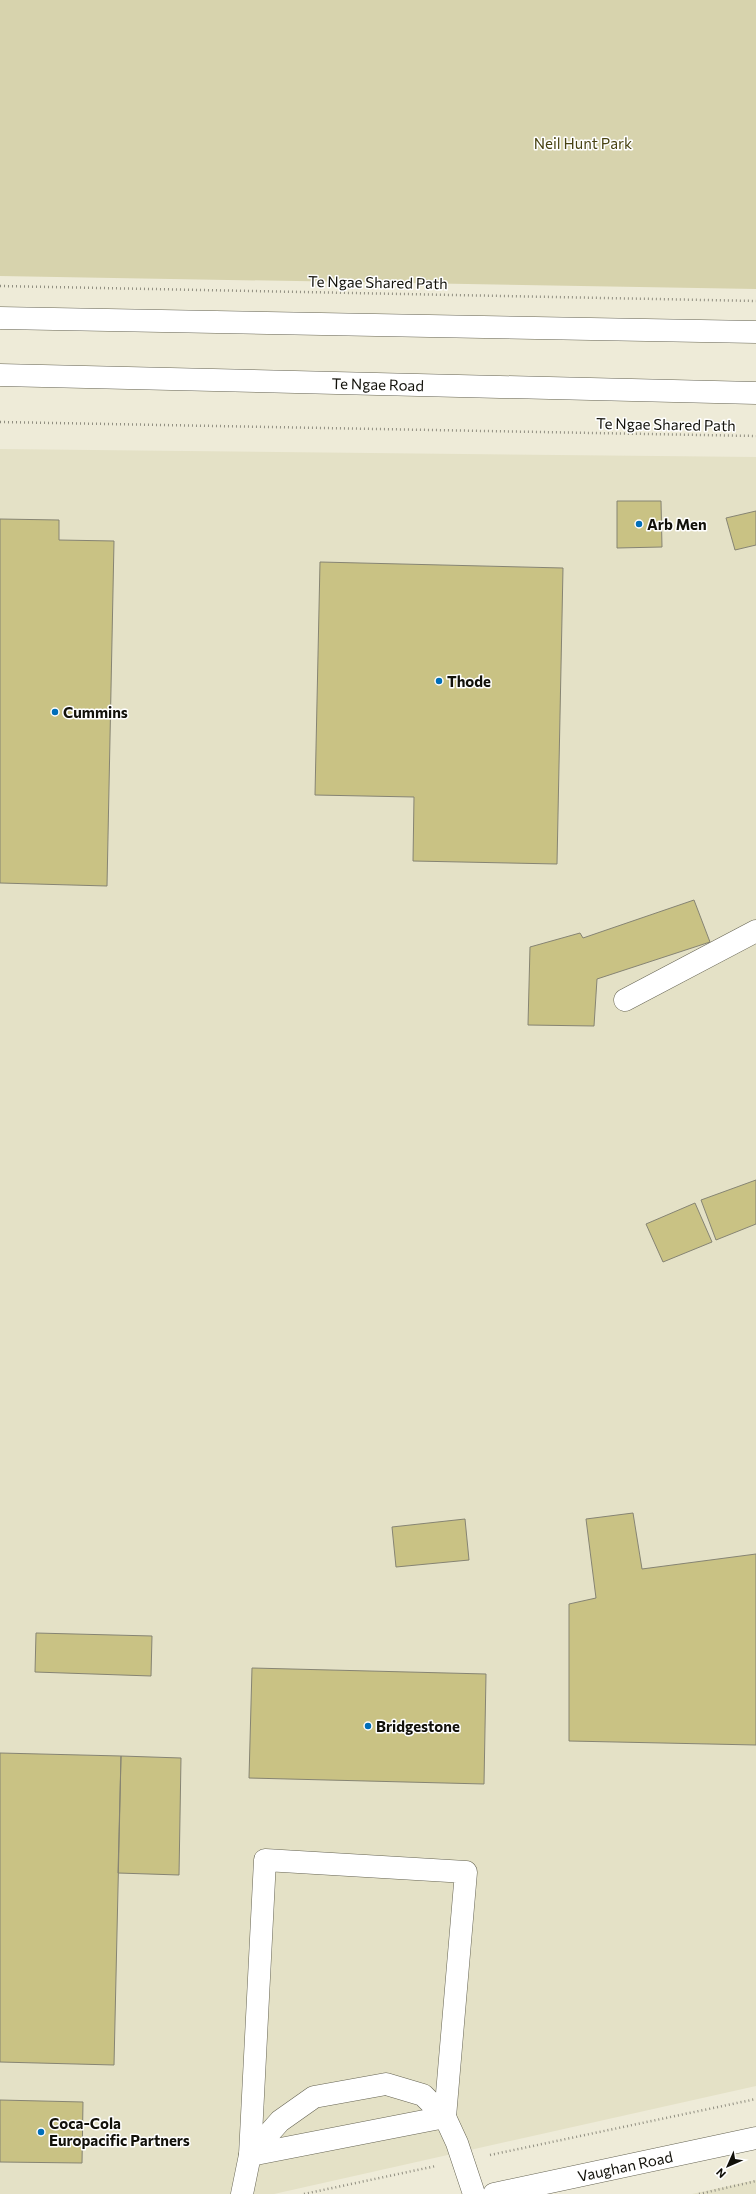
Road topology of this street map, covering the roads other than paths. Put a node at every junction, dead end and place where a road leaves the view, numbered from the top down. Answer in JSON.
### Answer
{"nodes":[{"id":1,"x":0,"y":318,"type":"edge"},
{"id":2,"x":756,"y":332,"type":"edge"},
{"id":3,"x":0,"y":375,"type":"edge"},
{"id":4,"x":756,"y":393,"type":"edge"},
{"id":5,"x":756,"y":931,"type":"edge"},
{"id":6,"x":625,"y":1000,"type":"dead end"},
{"id":7,"x":445,"y":2117,"type":"junction"},
{"id":8,"x":756,"y":2138,"type":"edge"},
{"id":9,"x":250,"y":2155,"type":"junction"},
{"id":10,"x":242,"y":2194,"type":"edge"},
{"id":11,"x":474,"y":2194,"type":"edge"},
{"id":12,"x":494,"y":2194,"type":"edge"}],
"edges":[{"from":1,"to":2,"type":"main road"},
{"from":3,"to":4,"type":"main road","name":"Te Ngae Road"},
{"from":5,"to":6,"type":"main road"},
{"from":7,"to":9,"type":"main road"},
{"from":7,"to":9,"type":"main road"},
{"from":7,"to":9,"type":"main road"},
{"from":7,"to":11,"type":"main road"},
{"from":8,"to":12,"type":"main road","name":"Vaughan Road"},
{"from":9,"to":10,"type":"main road"}]}
